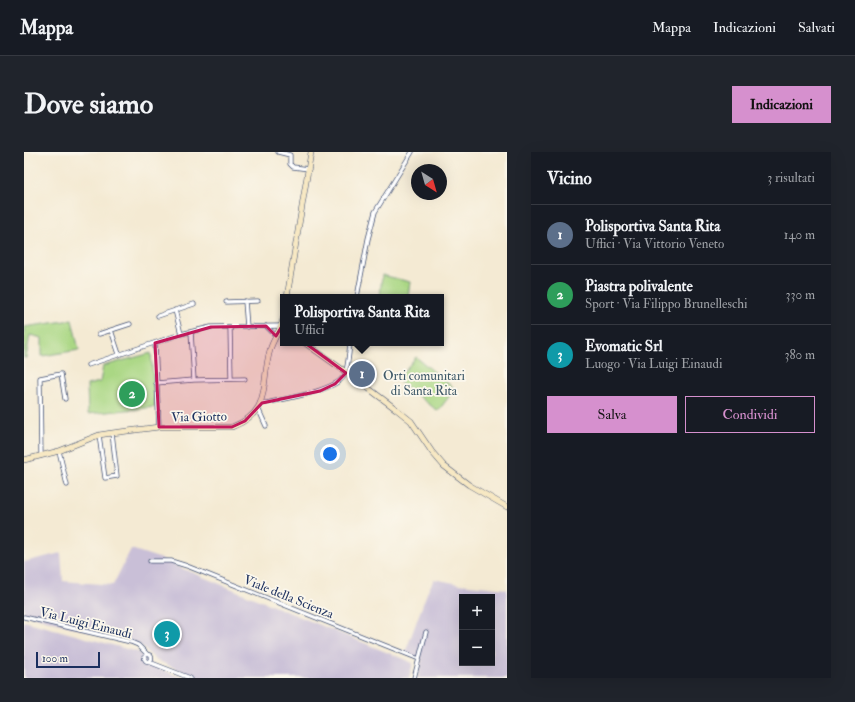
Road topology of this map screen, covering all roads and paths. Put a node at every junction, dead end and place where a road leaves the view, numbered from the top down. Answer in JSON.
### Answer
{"nodes":[{"id":1,"x":278,"y":152,"type":"edge"},
{"id":2,"x":312,"y":152,"type":"edge"},
{"id":3,"x":412,"y":152,"type":"edge"},
{"id":4,"x":309,"y":169,"type":"junction"},
{"id":5,"x":288,"y":294,"type":"edge"},
{"id":6,"x":357,"y":294,"type":"edge"},
{"id":7,"x":245,"y":301,"type":"junction"},
{"id":8,"x":258,"y":301,"type":"dead end"},
{"id":9,"x":226,"y":302,"type":"dead end"},
{"id":10,"x":194,"y":304,"type":"dead end"},
{"id":11,"x":175,"y":310,"type":"junction"},
{"id":12,"x":158,"y":316,"type":"dead end"},
{"id":13,"x":130,"y":324,"type":"dead end"},
{"id":14,"x":267,"y":326,"type":"junction"},
{"id":15,"x":280,"y":326,"type":"edge"},
{"id":16,"x":230,"y":327,"type":"junction"},
{"id":17,"x":247,"y":327,"type":"junction"},
{"id":18,"x":280,"y":329,"type":"edge"},
{"id":19,"x":111,"y":330,"type":"junction"},
{"id":20,"x":190,"y":332,"type":"junction"},
{"id":21,"x":99,"y":334,"type":"dead end"},
{"id":22,"x":182,"y":334,"type":"junction"},
{"id":23,"x":276,"y":336,"type":"junction"},
{"id":24,"x":155,"y":343,"type":"junction"},
{"id":25,"x":309,"y":346,"type":"edge"},
{"id":26,"x":350,"y":346,"type":"edge"},
{"id":27,"x":119,"y":354,"type":"junction"},
{"id":28,"x":88,"y":365,"type":"dead end"},
{"id":29,"x":346,"y":373,"type":"junction"},
{"id":30,"x":245,"y":379,"type":"dead end"},
{"id":31,"x":194,"y":380,"type":"junction"},
{"id":32,"x":231,"y":380,"type":"junction"},
{"id":33,"x":156,"y":383,"type":"junction"},
{"id":34,"x":65,"y":399,"type":"dead end"},
{"id":35,"x":262,"y":403,"type":"junction"},
{"id":36,"x":258,"y":408,"type":"junction"},
{"id":37,"x":266,"y":426,"type":"dead end"},
{"id":38,"x":159,"y":427,"type":"junction"},
{"id":39,"x":112,"y":433,"type":"junction"},
{"id":40,"x":99,"y":435,"type":"junction"},
{"id":41,"x":59,"y":451,"type":"junction"},
{"id":42,"x":42,"y":456,"type":"junction"},
{"id":43,"x":24,"y":460,"type":"edge"},
{"id":44,"x":67,"y":485,"type":"dead end"},
{"id":45,"x":507,"y":507,"type":"edge"},
{"id":46,"x":150,"y":561,"type":"dead end"},
{"id":47,"x":24,"y":617,"type":"edge"},
{"id":48,"x":426,"y":632,"type":"dead end"},
{"id":49,"x":146,"y":656,"type":"junction"},
{"id":50,"x":419,"y":659,"type":"junction"},
{"id":51,"x":151,"y":661,"type":"junction"},
{"id":52,"x":190,"y":678,"type":"edge"},
{"id":53,"x":414,"y":678,"type":"edge"}],
"edges":[{"from":1,"to":4,"type":"street"},
{"from":2,"to":4,"type":"street"},
{"from":3,"to":6,"type":"street"},
{"from":4,"to":5,"type":"street"},
{"from":7,"to":8,"type":"street"},
{"from":7,"to":9,"type":"street"},
{"from":7,"to":17,"type":"street"},
{"from":10,"to":11,"type":"street"},
{"from":11,"to":12,"type":"street"},
{"from":11,"to":22,"type":"street"},
{"from":13,"to":19,"type":"street"},
{"from":14,"to":15,"type":"street"},
{"from":14,"to":17,"type":"street"},
{"from":14,"to":23,"type":"street"},
{"from":16,"to":17,"type":"street"},
{"from":16,"to":20,"type":"street"},
{"from":16,"to":32,"type":"street"},
{"from":18,"to":23,"type":"street"},
{"from":19,"to":21,"type":"street"},
{"from":19,"to":27,"type":"street"},
{"from":20,"to":22,"type":"street"},
{"from":20,"to":31,"type":"street"},
{"from":22,"to":24,"type":"street"},
{"from":23,"to":35,"type":"street"},
{"from":24,"to":27,"type":"street"},
{"from":24,"to":33,"type":"street"},
{"from":25,"to":29,"type":"street"},
{"from":26,"to":29,"type":"street"},
{"from":27,"to":28,"type":"street"},
{"from":29,"to":35,"type":"street"},
{"from":29,"to":45,"type":"street"},
{"from":30,"to":32,"type":"street"},
{"from":31,"to":32,"type":"street"},
{"from":31,"to":33,"type":"street"},
{"from":33,"to":38,"type":"street"},
{"from":34,"to":42,"type":"street"},
{"from":35,"to":36,"type":"street","name":"Via Giotto"},
{"from":36,"to":37,"type":"street"},
{"from":36,"to":38,"type":"street","name":"Via Giotto"},
{"from":38,"to":39,"type":"street","name":"Via Giotto"},
{"from":39,"to":40,"type":"street","name":"Via Giotto"},
{"from":39,"to":40,"type":"street"},
{"from":40,"to":41,"type":"street","name":"Via Giotto"},
{"from":41,"to":42,"type":"street","name":"Via Giotto"},
{"from":41,"to":44,"type":"street"},
{"from":42,"to":43,"type":"street","name":"Via Giotto"},
{"from":46,"to":50,"type":"street","name":"Viale della Scienza"},
{"from":47,"to":49,"type":"street","name":"Via Luigi Einaudi"},
{"from":48,"to":50,"type":"street"},
{"from":49,"to":51,"type":"street"},
{"from":49,"to":51,"type":"street"},
{"from":50,"to":53,"type":"street"},
{"from":51,"to":52,"type":"street"}]}
